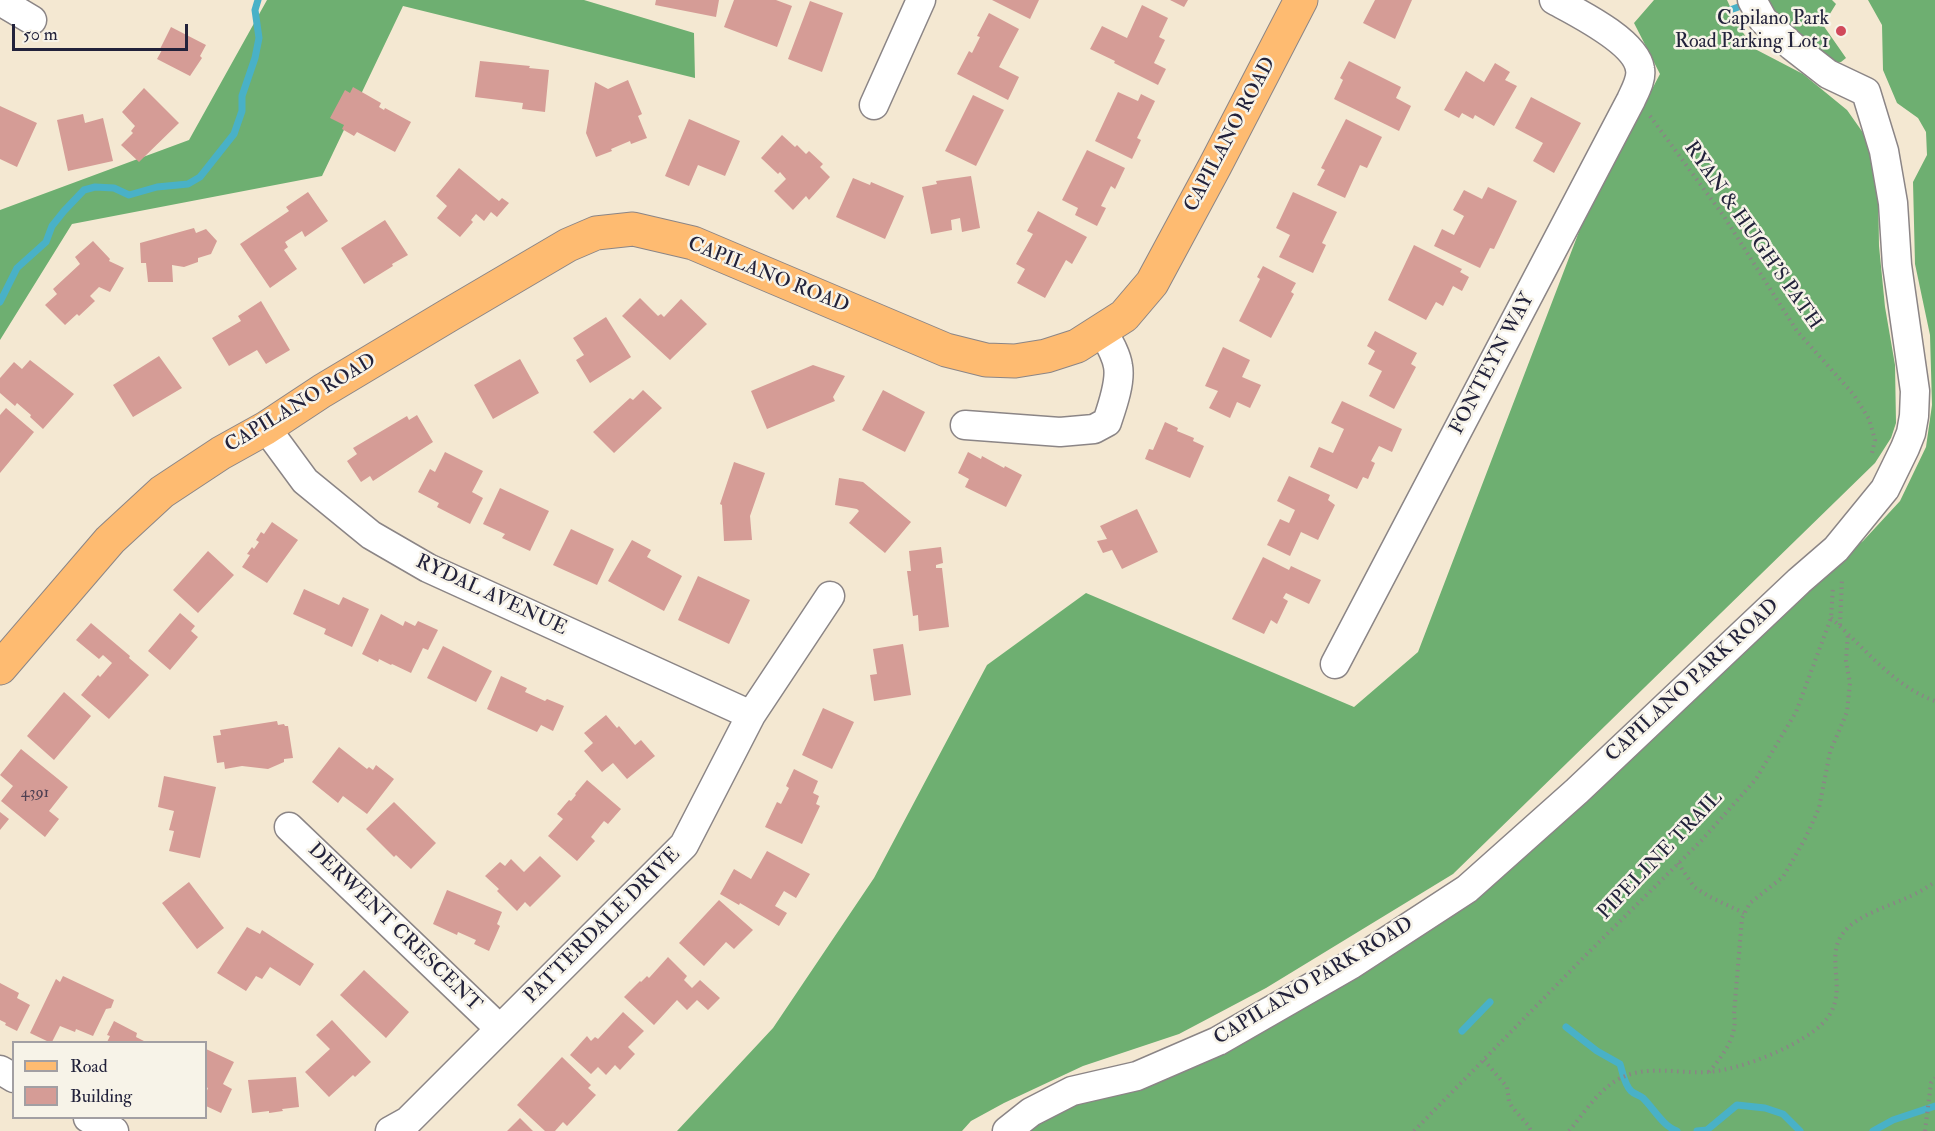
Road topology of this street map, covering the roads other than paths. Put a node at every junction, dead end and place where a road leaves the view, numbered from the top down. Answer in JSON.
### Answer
{"nodes":[{"id":1,"x":921,"y":0,"type":"edge"},
{"id":2,"x":1301,"y":0,"type":"edge"},
{"id":3,"x":1554,"y":0,"type":"edge"},
{"id":4,"x":1752,"y":0,"type":"edge"},
{"id":5,"x":0,"y":1,"type":"edge"},
{"id":6,"x":32,"y":20,"type":"dead end"},
{"id":7,"x":874,"y":105,"type":"dead end"},
{"id":8,"x":1102,"y":330,"type":"junction"},
{"id":9,"x":965,"y":425,"type":"dead end"},
{"id":10,"x":266,"y":428,"type":"junction"},
{"id":11,"x":830,"y":596,"type":"dead end"},
{"id":12,"x":1335,"y":664,"type":"dead end"},
{"id":13,"x":0,"y":668,"type":"edge"},
{"id":14,"x":751,"y":715,"type":"junction"},
{"id":15,"x":288,"y":826,"type":"dead end"},
{"id":16,"x":500,"y":1029,"type":"junction"},
{"id":17,"x":90,"y":1119,"type":"edge"},
{"id":18,"x":114,"y":1131,"type":"edge"},
{"id":19,"x":390,"y":1131,"type":"edge"},
{"id":20,"x":1007,"y":1131,"type":"edge"}],
"edges":[{"from":1,"to":7,"type":"street"},
{"from":2,"to":8,"type":"main road","name":"CAPILANO ROAD"},
{"from":3,"to":12,"type":"street","name":"FONTEYN WAY"},
{"from":4,"to":20,"type":"street","name":"CAPILANO PARK ROAD"},
{"from":5,"to":6,"type":"street"},
{"from":8,"to":9,"type":"street"},
{"from":8,"to":10,"type":"main road","name":"CAPILANO ROAD"},
{"from":10,"to":13,"type":"main road","name":"CAPILANO ROAD"},
{"from":10,"to":14,"type":"street","name":"RYDAL AVENUE"},
{"from":11,"to":14,"type":"street","name":"PATTERDALE DRIVE"},
{"from":14,"to":16,"type":"street","name":"PATTERDALE DRIVE"},
{"from":15,"to":16,"type":"street","name":"DERWENT CRESCENT"},
{"from":16,"to":19,"type":"street","name":"PATTERDALE DRIVE"},
{"from":17,"to":18,"type":"street"}]}
